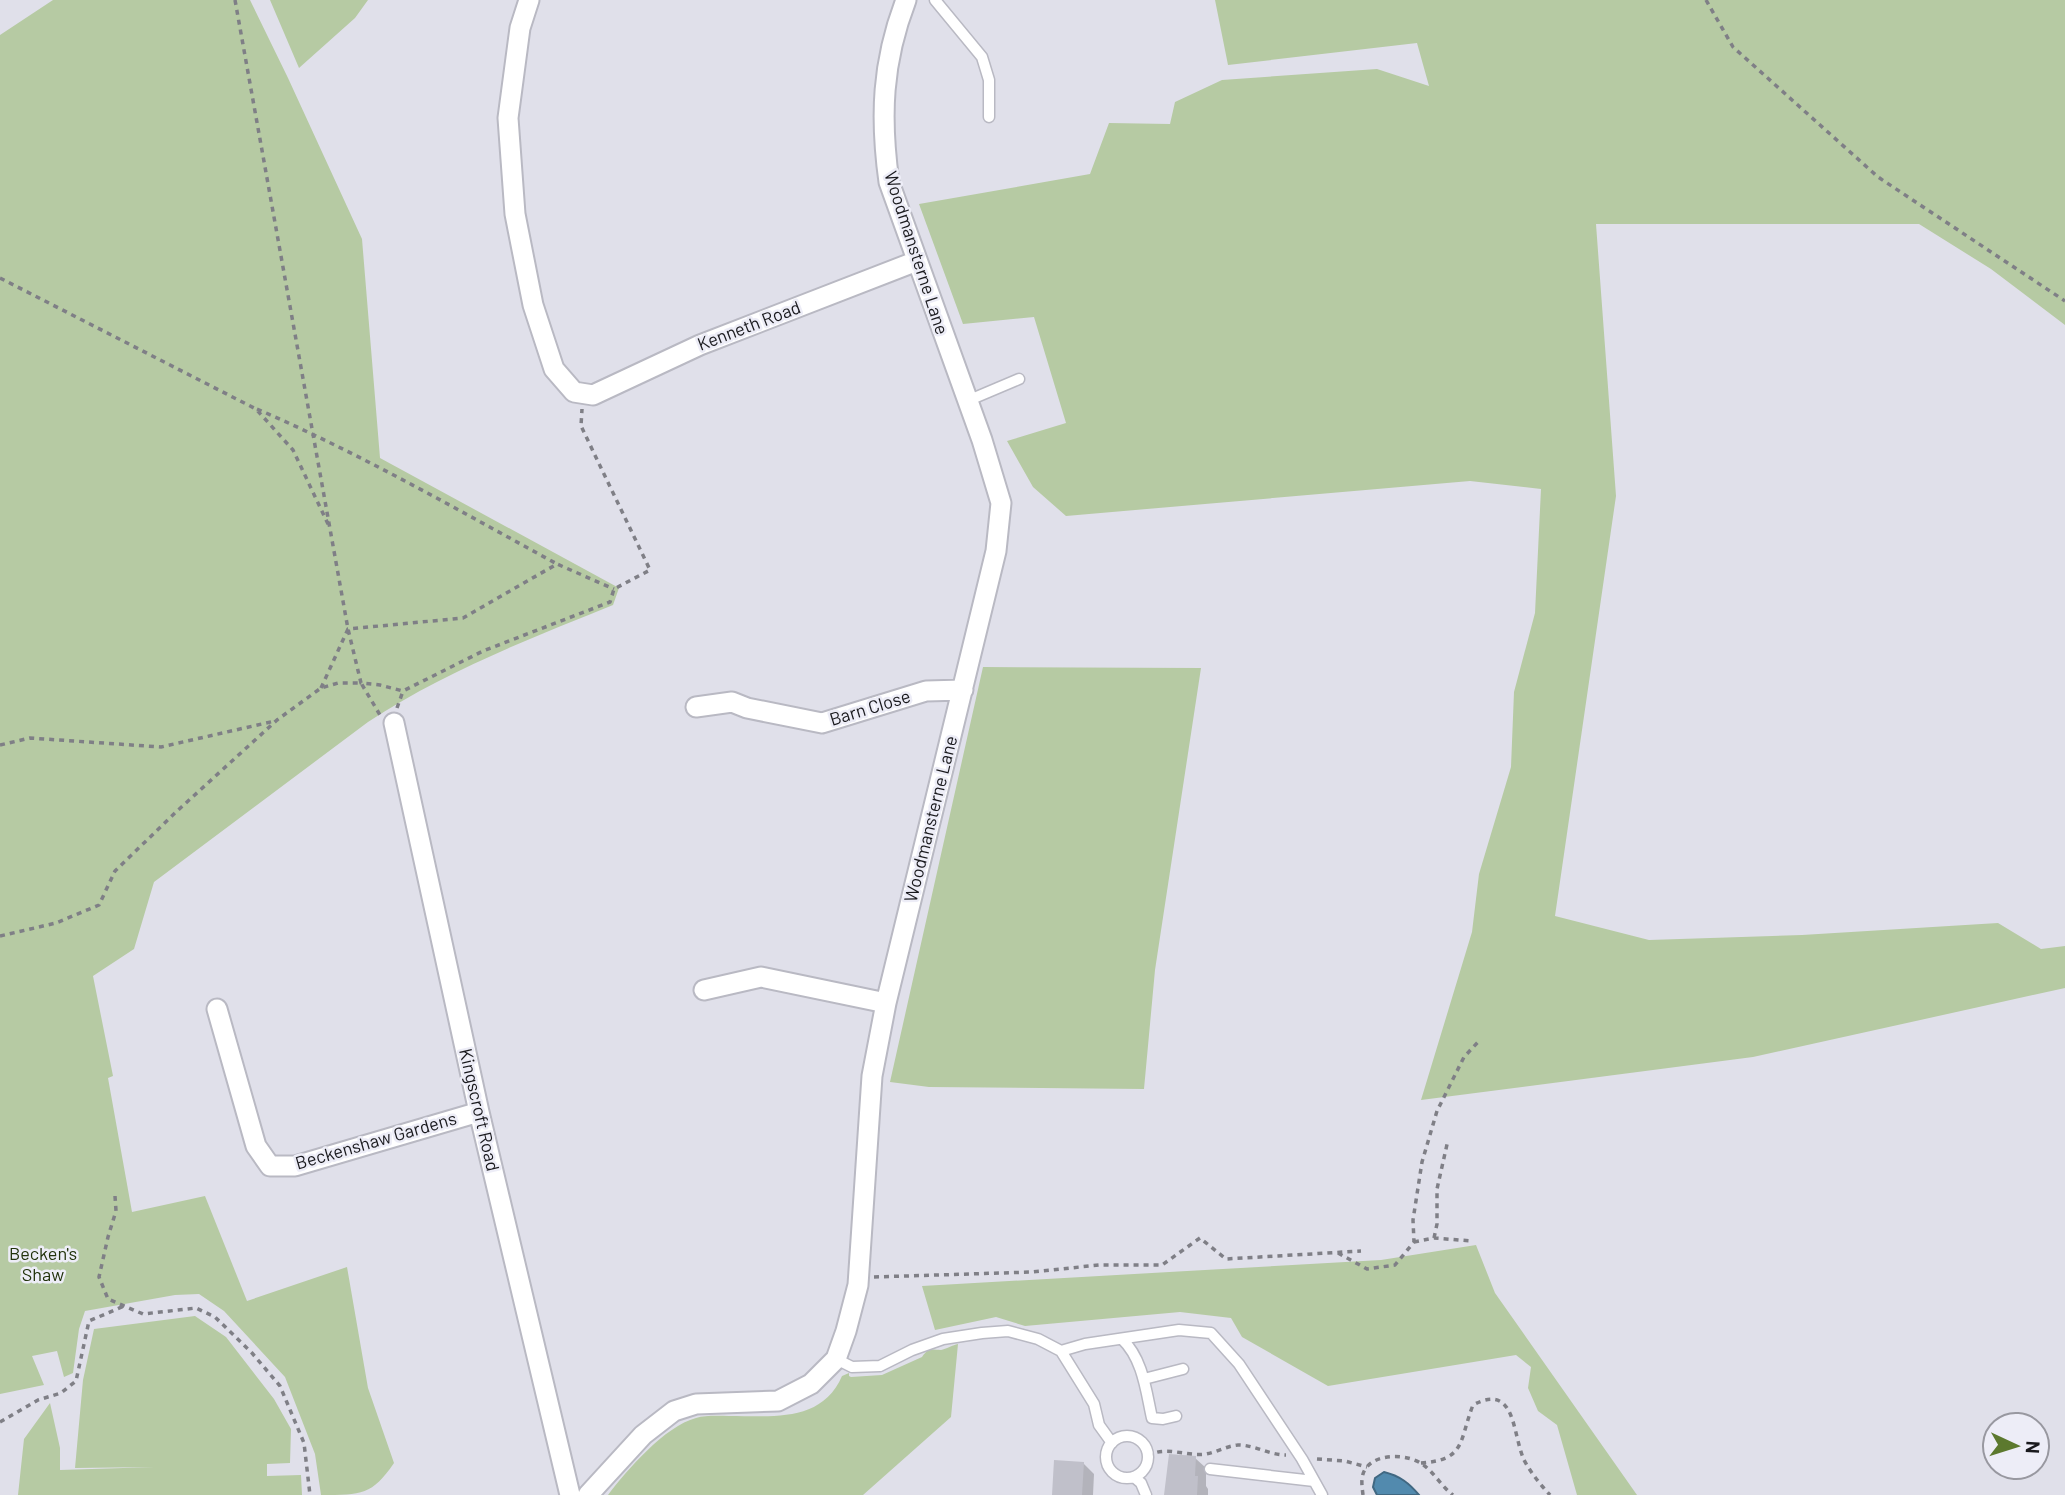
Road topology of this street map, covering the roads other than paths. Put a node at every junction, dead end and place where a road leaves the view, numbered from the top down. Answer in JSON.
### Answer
{"nodes":[{"id":1,"x":529,"y":0,"type":"edge"},
{"id":2,"x":906,"y":0,"type":"edge"},
{"id":3,"x":935,"y":0,"type":"edge"},
{"id":4,"x":989,"y":117,"type":"dead end"},
{"id":5,"x":917,"y":261,"type":"junction"},
{"id":6,"x":1019,"y":379,"type":"dead end"},
{"id":7,"x":967,"y":401,"type":"junction"},
{"id":8,"x":962,"y":690,"type":"junction"},
{"id":9,"x":696,"y":707,"type":"dead end"},
{"id":10,"x":394,"y":723,"type":"road end"},
{"id":11,"x":704,"y":990,"type":"dead end"},
{"id":12,"x":886,"y":1003,"type":"junction"},
{"id":13,"x":217,"y":1009,"type":"dead end"},
{"id":14,"x":479,"y":1112,"type":"junction"},
{"id":15,"x":1122,"y":1339,"type":"junction"},
{"id":16,"x":1061,"y":1351,"type":"junction"},
{"id":17,"x":836,"y":1359,"type":"junction"},
{"id":18,"x":1183,"y":1369,"type":"dead end"},
{"id":19,"x":1144,"y":1379,"type":"junction"},
{"id":20,"x":1176,"y":1416,"type":"dead end"},
{"id":21,"x":1112,"y":1443,"type":"junction"},
{"id":22,"x":1210,"y":1469,"type":"dead end"},
{"id":23,"x":1133,"y":1477,"type":"junction"},
{"id":24,"x":1314,"y":1480,"type":"junction"},
{"id":25,"x":570,"y":1495,"type":"edge"},
{"id":26,"x":588,"y":1495,"type":"edge"},
{"id":27,"x":1146,"y":1495,"type":"edge"},
{"id":28,"x":1322,"y":1495,"type":"edge"}],
"edges":[{"from":1,"to":5,"type":"street","name":"Kenneth Road"},
{"from":2,"to":5,"type":"street","name":"Woodmansterne Lane"},
{"from":3,"to":4,"type":"lane"},
{"from":5,"to":7,"type":"street","name":"Woodmansterne Lane"},
{"from":6,"to":7,"type":"lane"},
{"from":7,"to":8,"type":"street","name":"Woodmansterne Lane"},
{"from":8,"to":9,"type":"street","name":"Barn Close"},
{"from":8,"to":12,"type":"street","name":"Woodmansterne Lane"},
{"from":10,"to":14,"type":"street","name":"Kingscroft Road"},
{"from":11,"to":12,"type":"street"},
{"from":12,"to":17,"type":"street","name":"Woodmansterne Lane"},
{"from":13,"to":14,"type":"street","name":"Beckenshaw Gardens"},
{"from":14,"to":25,"type":"street","name":"Kingscroft Road"},
{"from":15,"to":16,"type":"lane"},
{"from":15,"to":19,"type":"lane"},
{"from":15,"to":24,"type":"lane"},
{"from":16,"to":17,"type":"lane"},
{"from":16,"to":21,"type":"lane"},
{"from":17,"to":26,"type":"street","name":"Woodmansterne Lane"},
{"from":18,"to":19,"type":"lane"},
{"from":19,"to":20,"type":"lane"},
{"from":21,"to":23,"type":"lane"},
{"from":21,"to":23,"type":"lane"},
{"from":22,"to":24,"type":"lane"},
{"from":23,"to":27,"type":"lane"},
{"from":24,"to":28,"type":"lane"}]}
